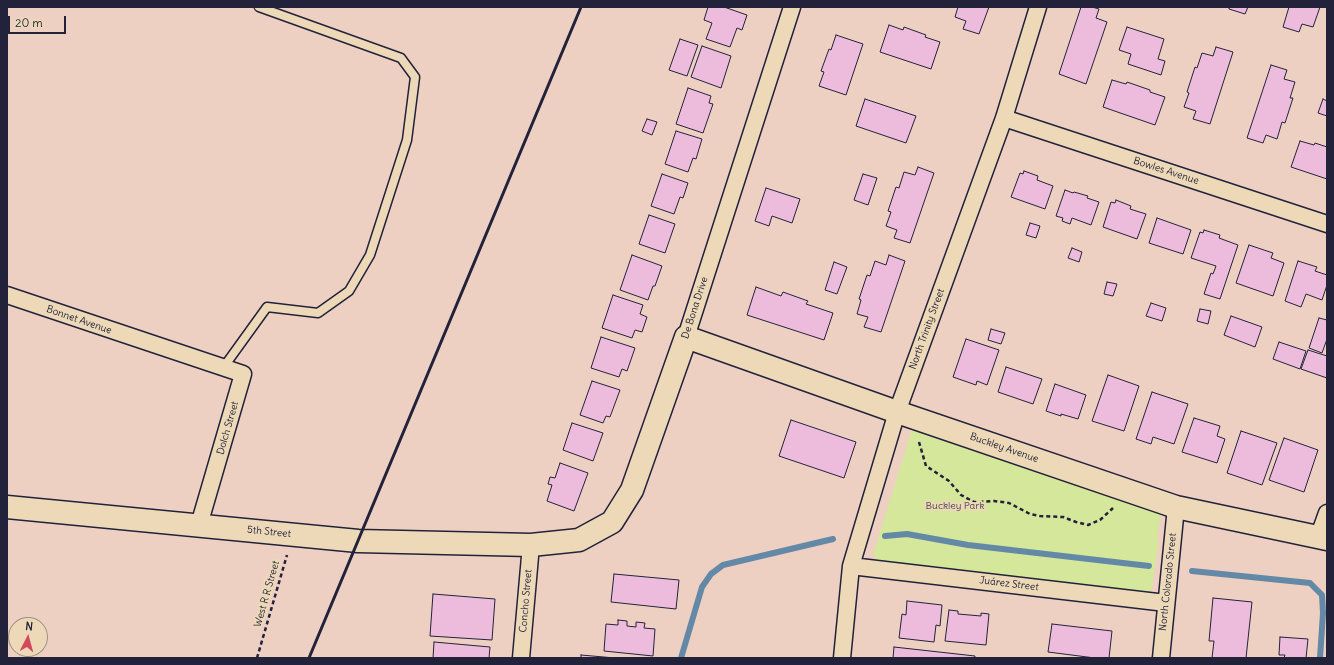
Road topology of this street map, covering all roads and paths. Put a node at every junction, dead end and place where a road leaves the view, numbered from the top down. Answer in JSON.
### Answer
{"nodes":[{"id":1,"x":259,"y":7,"type":"edge"},
{"id":2,"x":792,"y":7,"type":"edge"},
{"id":3,"x":1038,"y":7,"type":"edge"},
{"id":4,"x":1004,"y":118,"type":"junction"},
{"id":5,"x":1327,"y":224,"type":"edge"},
{"id":6,"x":7,"y":295,"type":"edge"},
{"id":7,"x":686,"y":337,"type":"junction"},
{"id":8,"x":201,"y":360,"type":"joint"},
{"id":9,"x":224,"y":368,"type":"junction"},
{"id":10,"x":897,"y":412,"type":"junction"},
{"id":11,"x":919,"y":441,"type":"dead end"},
{"id":12,"x":7,"y":507,"type":"edge"},
{"id":13,"x":1113,"y":507,"type":"dead end"},
{"id":14,"x":1176,"y":507,"type":"junction"},
{"id":15,"x":1327,"y":513,"type":"edge"},
{"id":16,"x":199,"y":524,"type":"junction"},
{"id":17,"x":292,"y":535,"type":"junction"},
{"id":18,"x":1323,"y":539,"type":"edge"},
{"id":19,"x":531,"y":545,"type":"junction"},
{"id":20,"x":851,"y":566,"type":"junction"},
{"id":21,"x":1166,"y":603,"type":"junction"},
{"id":22,"x":256,"y":658,"type":"edge"},
{"id":23,"x":521,"y":658,"type":"edge"},
{"id":24,"x":842,"y":658,"type":"edge"},
{"id":25,"x":1161,"y":658,"type":"edge"}],
"edges":[{"from":1,"to":9,"type":"lane"},
{"from":2,"to":7,"type":"street","name":"De Bona Drive"},
{"from":3,"to":4,"type":"street","name":"North Trinity Street"},
{"from":4,"to":5,"type":"street","name":"Bowles Avenue"},
{"from":4,"to":10,"type":"street","name":"North Trinity Street"},
{"from":6,"to":8,"type":"street","name":"Bonnet Avenue"},
{"from":7,"to":10,"type":"street","name":"Buckley Avenue"},
{"from":7,"to":19,"type":"street","name":"De Bona Drive"},
{"from":8,"to":9,"type":"street","name":"Dolch Street"},
{"from":9,"to":16,"type":"street","name":"Dolch Street"},
{"from":10,"to":14,"type":"street","name":"Buckley Avenue"},
{"from":10,"to":20,"type":"street","name":"North Trinity Street"},
{"from":11,"to":13,"type":"path"},
{"from":12,"to":16,"type":"street","name":"5th Street"},
{"from":14,"to":18,"type":"street","name":"Buckley Avenue"},
{"from":14,"to":21,"type":"street","name":"North Colorado Street"},
{"from":15,"to":18,"type":"street"},
{"from":16,"to":17,"type":"street","name":"5th Street"},
{"from":17,"to":19,"type":"street","name":"5th Street"},
{"from":17,"to":22,"type":"path","name":"West R R Street"},
{"from":19,"to":23,"type":"street","name":"Concho Street"},
{"from":20,"to":21,"type":"street","name":"Juárez Street"},
{"from":20,"to":24,"type":"street","name":"North Trinity Street"},
{"from":21,"to":25,"type":"street","name":"North Colorado Street"}]}
